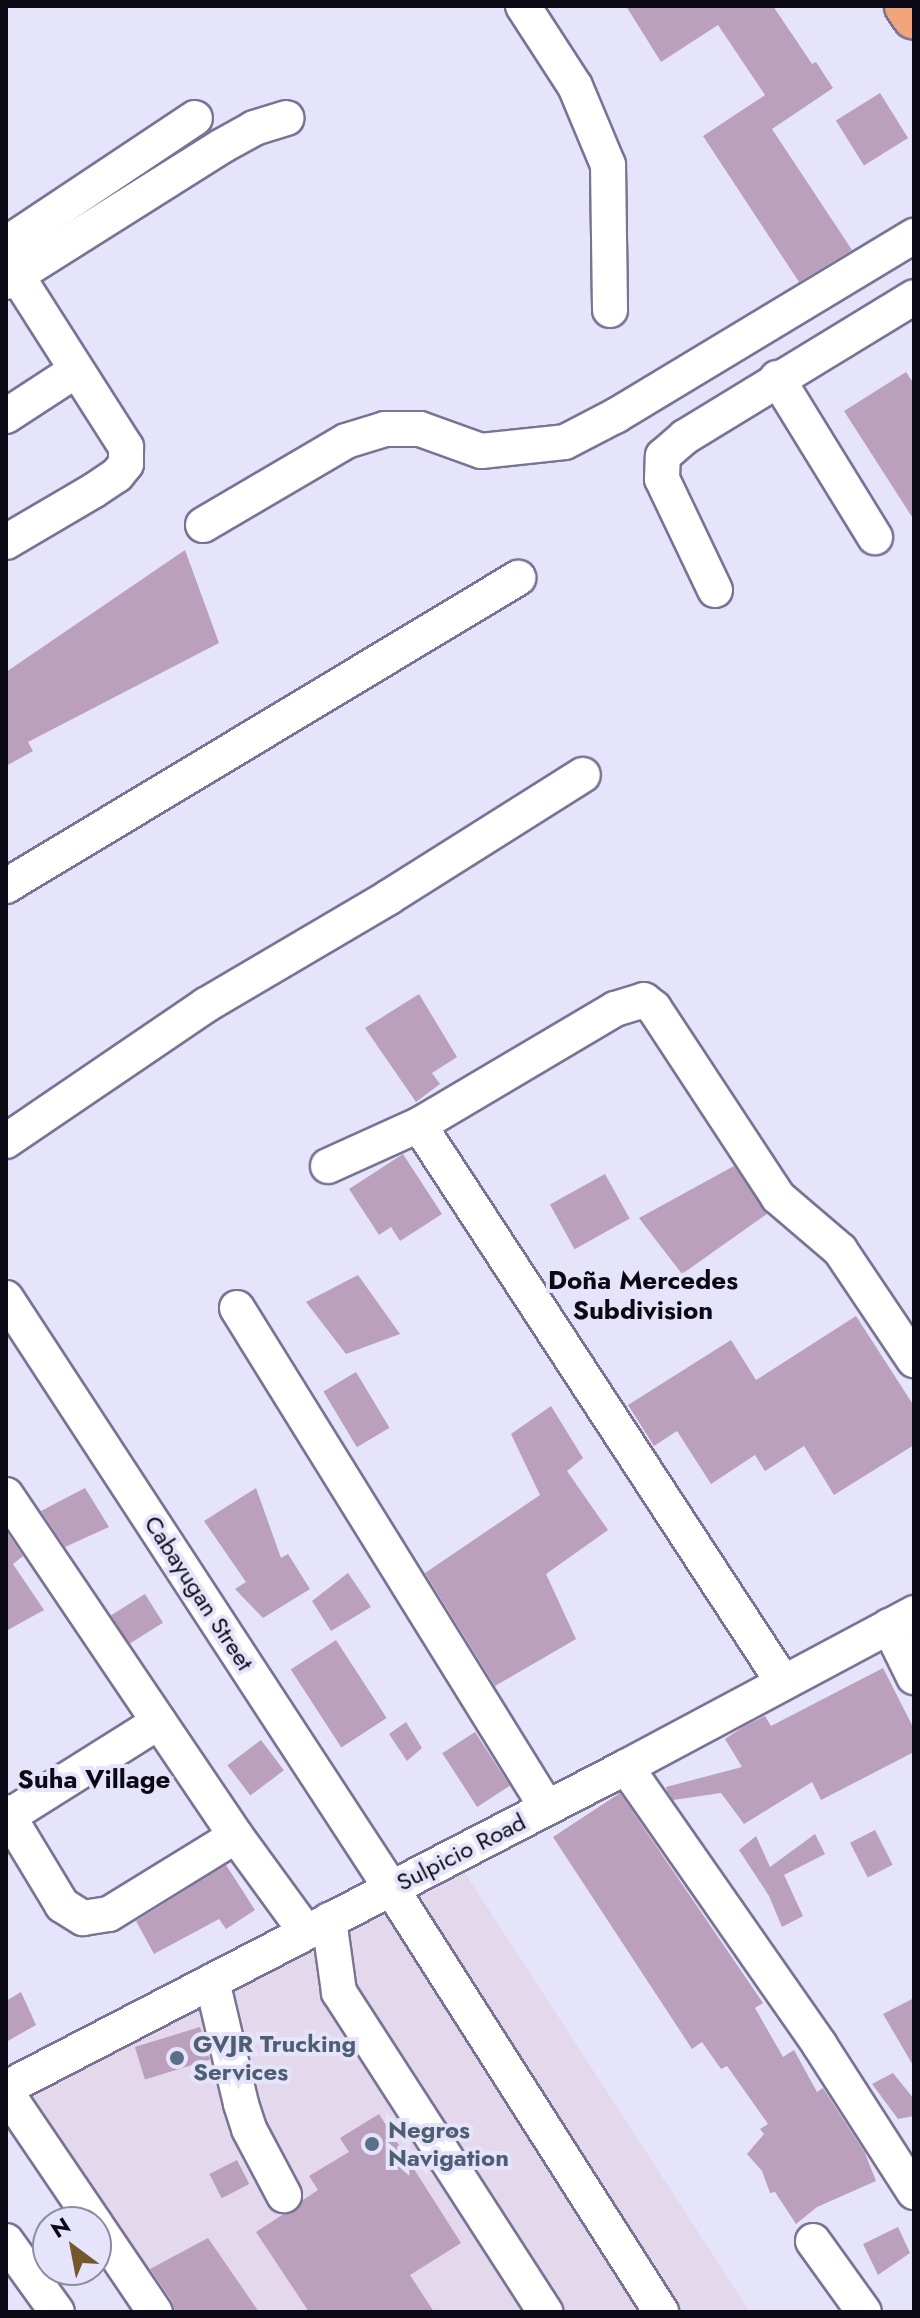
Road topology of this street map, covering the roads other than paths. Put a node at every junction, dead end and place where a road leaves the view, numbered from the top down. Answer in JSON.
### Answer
{"nodes":[{"id":1,"x":523,"y":6,"type":"edge"},
{"id":2,"x":906,"y":6,"type":"edge"},
{"id":3,"x":914,"y":18,"type":"edge"},
{"id":4,"x":195,"y":118,"type":"dead end"},
{"id":5,"x":287,"y":118,"type":"dead end"},
{"id":6,"x":914,"y":236,"type":"edge"},
{"id":7,"x":10,"y":267,"type":"edge"},
{"id":8,"x":914,"y":297,"type":"edge"},
{"id":9,"x":610,"y":310,"type":"dead end"},
{"id":10,"x":75,"y":371,"type":"junction"},
{"id":11,"x":777,"y":378,"type":"junction"},
{"id":12,"x":6,"y":416,"type":"edge"},
{"id":13,"x":203,"y":525,"type":"dead end"},
{"id":14,"x":875,"y":537,"type":"dead end"},
{"id":15,"x":6,"y":542,"type":"edge"},
{"id":16,"x":518,"y":578,"type":"dead end"},
{"id":17,"x":715,"y":590,"type":"dead end"},
{"id":18,"x":583,"y":775,"type":"dead end"},
{"id":19,"x":6,"y":886,"type":"edge"},
{"id":20,"x":419,"y":1125,"type":"junction"},
{"id":21,"x":6,"y":1141,"type":"edge"},
{"id":22,"x":328,"y":1166,"type":"dead end"},
{"id":23,"x":237,"y":1308,"type":"dead end"},
{"id":24,"x":12,"y":1321,"type":"edge"},
{"id":25,"x":911,"y":1349,"type":"edge"},
{"id":26,"x":7,"y":1497,"type":"edge"},
{"id":27,"x":902,"y":1620,"type":"edge"},
{"id":28,"x":914,"y":1677,"type":"edge"},
{"id":29,"x":783,"y":1682,"type":"junction"},
{"id":30,"x":159,"y":1722,"type":"junction"},
{"id":31,"x":626,"y":1767,"type":"junction"},
{"id":32,"x":547,"y":1808,"type":"junction"},
{"id":33,"x":7,"y":1814,"type":"edge"},
{"id":34,"x":236,"y":1836,"type":"junction"},
{"id":35,"x":391,"y":1888,"type":"junction"},
{"id":36,"x":318,"y":1926,"type":"junction"},
{"id":37,"x":212,"y":1981,"type":"junction"},
{"id":38,"x":8,"y":2083,"type":"edge"},
{"id":39,"x":914,"y":2192,"type":"edge"},
{"id":40,"x":284,"y":2195,"type":"dead end"},
{"id":41,"x":84,"y":2206,"type":"edge"},
{"id":42,"x":6,"y":2241,"type":"edge"},
{"id":43,"x":813,"y":2241,"type":"dead end"},
{"id":44,"x":112,"y":2248,"type":"edge"},
{"id":45,"x":57,"y":2312,"type":"edge"},
{"id":46,"x":155,"y":2312,"type":"edge"},
{"id":47,"x":545,"y":2312,"type":"edge"},
{"id":48,"x":661,"y":2312,"type":"edge"},
{"id":49,"x":864,"y":2312,"type":"edge"}],
"edges":[{"from":1,"to":9,"type":"street"},
{"from":2,"to":3,"type":"main road"},
{"from":4,"to":7,"type":"street"},
{"from":5,"to":7,"type":"street"},
{"from":6,"to":13,"type":"street"},
{"from":7,"to":10,"type":"street"},
{"from":8,"to":11,"type":"street"},
{"from":10,"to":12,"type":"street"},
{"from":10,"to":15,"type":"street"},
{"from":11,"to":14,"type":"street"},
{"from":11,"to":17,"type":"street"},
{"from":16,"to":19,"type":"street"},
{"from":18,"to":21,"type":"street"},
{"from":20,"to":22,"type":"street"},
{"from":20,"to":25,"type":"street"},
{"from":20,"to":29,"type":"street"},
{"from":23,"to":32,"type":"street"},
{"from":24,"to":35,"type":"street","name":"Cabayugan Street"},
{"from":26,"to":30,"type":"street"},
{"from":27,"to":28,"type":"street"},
{"from":27,"to":29,"type":"street","name":"Sulpicio Road"},
{"from":29,"to":31,"type":"street","name":"Sulpicio Road"},
{"from":30,"to":33,"type":"street"},
{"from":30,"to":34,"type":"street"},
{"from":31,"to":32,"type":"street","name":"Sulpicio Road"},
{"from":31,"to":39,"type":"street"},
{"from":32,"to":35,"type":"street","name":"Sulpicio Road"},
{"from":33,"to":34,"type":"street"},
{"from":34,"to":36,"type":"street"},
{"from":35,"to":36,"type":"street","name":"Sulpicio Road"},
{"from":35,"to":48,"type":"street","name":"Cabayugan Street"},
{"from":36,"to":37,"type":"street","name":"Sulpicio Road"},
{"from":36,"to":47,"type":"street"},
{"from":37,"to":38,"type":"street","name":"Sulpicio Road"},
{"from":37,"to":40,"type":"street"},
{"from":38,"to":41,"type":"street"},
{"from":42,"to":45,"type":"street"},
{"from":43,"to":49,"type":"street"},
{"from":44,"to":46,"type":"street"}]}
